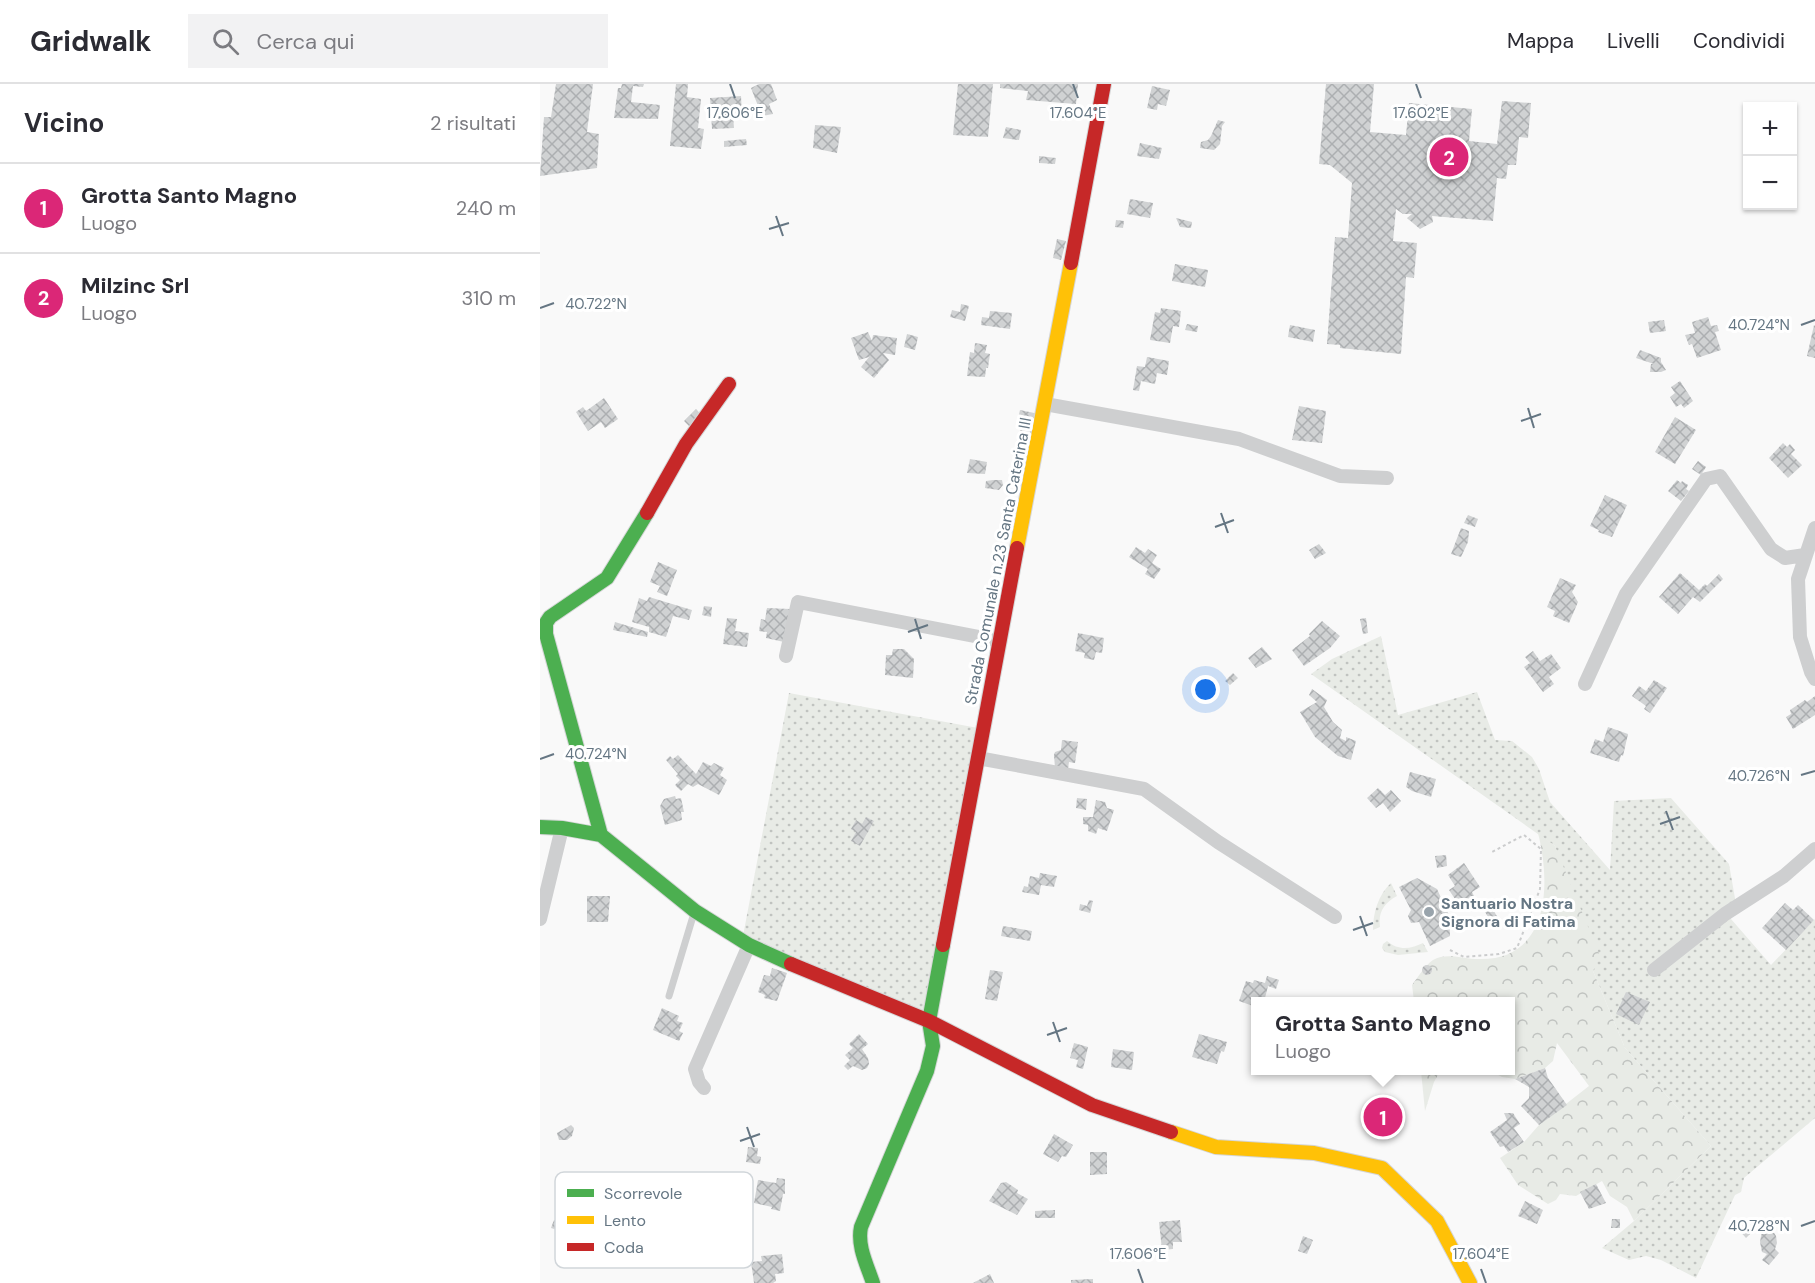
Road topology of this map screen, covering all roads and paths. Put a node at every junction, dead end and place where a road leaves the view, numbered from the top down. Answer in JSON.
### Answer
{"nodes":[{"id":1,"x":1094,"y":84,"type":"edge"},
{"id":2,"x":1104,"y":84,"type":"edge"},
{"id":3,"x":1098,"y":108,"type":"junction"},
{"id":4,"x":729,"y":384,"type":"dead end"},
{"id":5,"x":1045,"y":404,"type":"junction"},
{"id":6,"x":1387,"y":478,"type":"dead end"},
{"id":7,"x":1815,"y":528,"type":"edge"},
{"id":8,"x":1805,"y":555,"type":"junction"},
{"id":9,"x":1000,"y":641,"type":"junction"},
{"id":10,"x":786,"y":656,"type":"dead end"},
{"id":11,"x":1815,"y":679,"type":"edge"},
{"id":12,"x":1585,"y":684,"type":"dead end"},
{"id":13,"x":978,"y":758,"type":"junction"},
{"id":14,"x":540,"y":827,"type":"edge"},
{"id":15,"x":562,"y":828,"type":"junction"},
{"id":16,"x":601,"y":835,"type":"junction"},
{"id":17,"x":1815,"y":849,"type":"edge"},
{"id":18,"x":1492,"y":852,"type":"dead end"},
{"id":19,"x":695,"y":911,"type":"junction"},
{"id":20,"x":1335,"y":917,"type":"dead end"},
{"id":21,"x":540,"y":919,"type":"edge"},
{"id":22,"x":749,"y":945,"type":"junction"},
{"id":23,"x":1450,"y":950,"type":"dead end"},
{"id":24,"x":1654,"y":970,"type":"dead end"},
{"id":25,"x":669,"y":996,"type":"dead end"},
{"id":26,"x":929,"y":1021,"type":"junction"},
{"id":27,"x":704,"y":1088,"type":"dead end"},
{"id":28,"x":873,"y":1283,"type":"edge"},
{"id":29,"x":1470,"y":1283,"type":"edge"}],
"edges":[{"from":1,"to":3,"type":"street"},
{"from":2,"to":3,"type":"street","name":"Strada Comunale n.23 Santa Caterina III"},
{"from":3,"to":5,"type":"street","name":"Strada Comunale n.23 Santa Caterina III"},
{"from":4,"to":16,"type":"street"},
{"from":5,"to":6,"type":"street"},
{"from":5,"to":9,"type":"street","name":"Strada Comunale n.23 Santa Caterina III"},
{"from":7,"to":8,"type":"street"},
{"from":8,"to":11,"type":"street"},
{"from":8,"to":12,"type":"street"},
{"from":9,"to":10,"type":"street"},
{"from":9,"to":13,"type":"street","name":"Strada Comunale n.23 Santa Caterina III"},
{"from":13,"to":20,"type":"street"},
{"from":13,"to":26,"type":"street","name":"Strada Comunale n.23 Santa Caterina III"},
{"from":14,"to":15,"type":"street"},
{"from":15,"to":16,"type":"street"},
{"from":15,"to":21,"type":"street"},
{"from":16,"to":19,"type":"street"},
{"from":17,"to":24,"type":"street"},
{"from":18,"to":23,"type":"path"},
{"from":19,"to":22,"type":"street"},
{"from":19,"to":25,"type":"lane"},
{"from":22,"to":26,"type":"street"},
{"from":22,"to":27,"type":"street"},
{"from":26,"to":28,"type":"street","name":"Strada Comunale n.23 Santa Caterina III"},
{"from":26,"to":29,"type":"street"}]}
